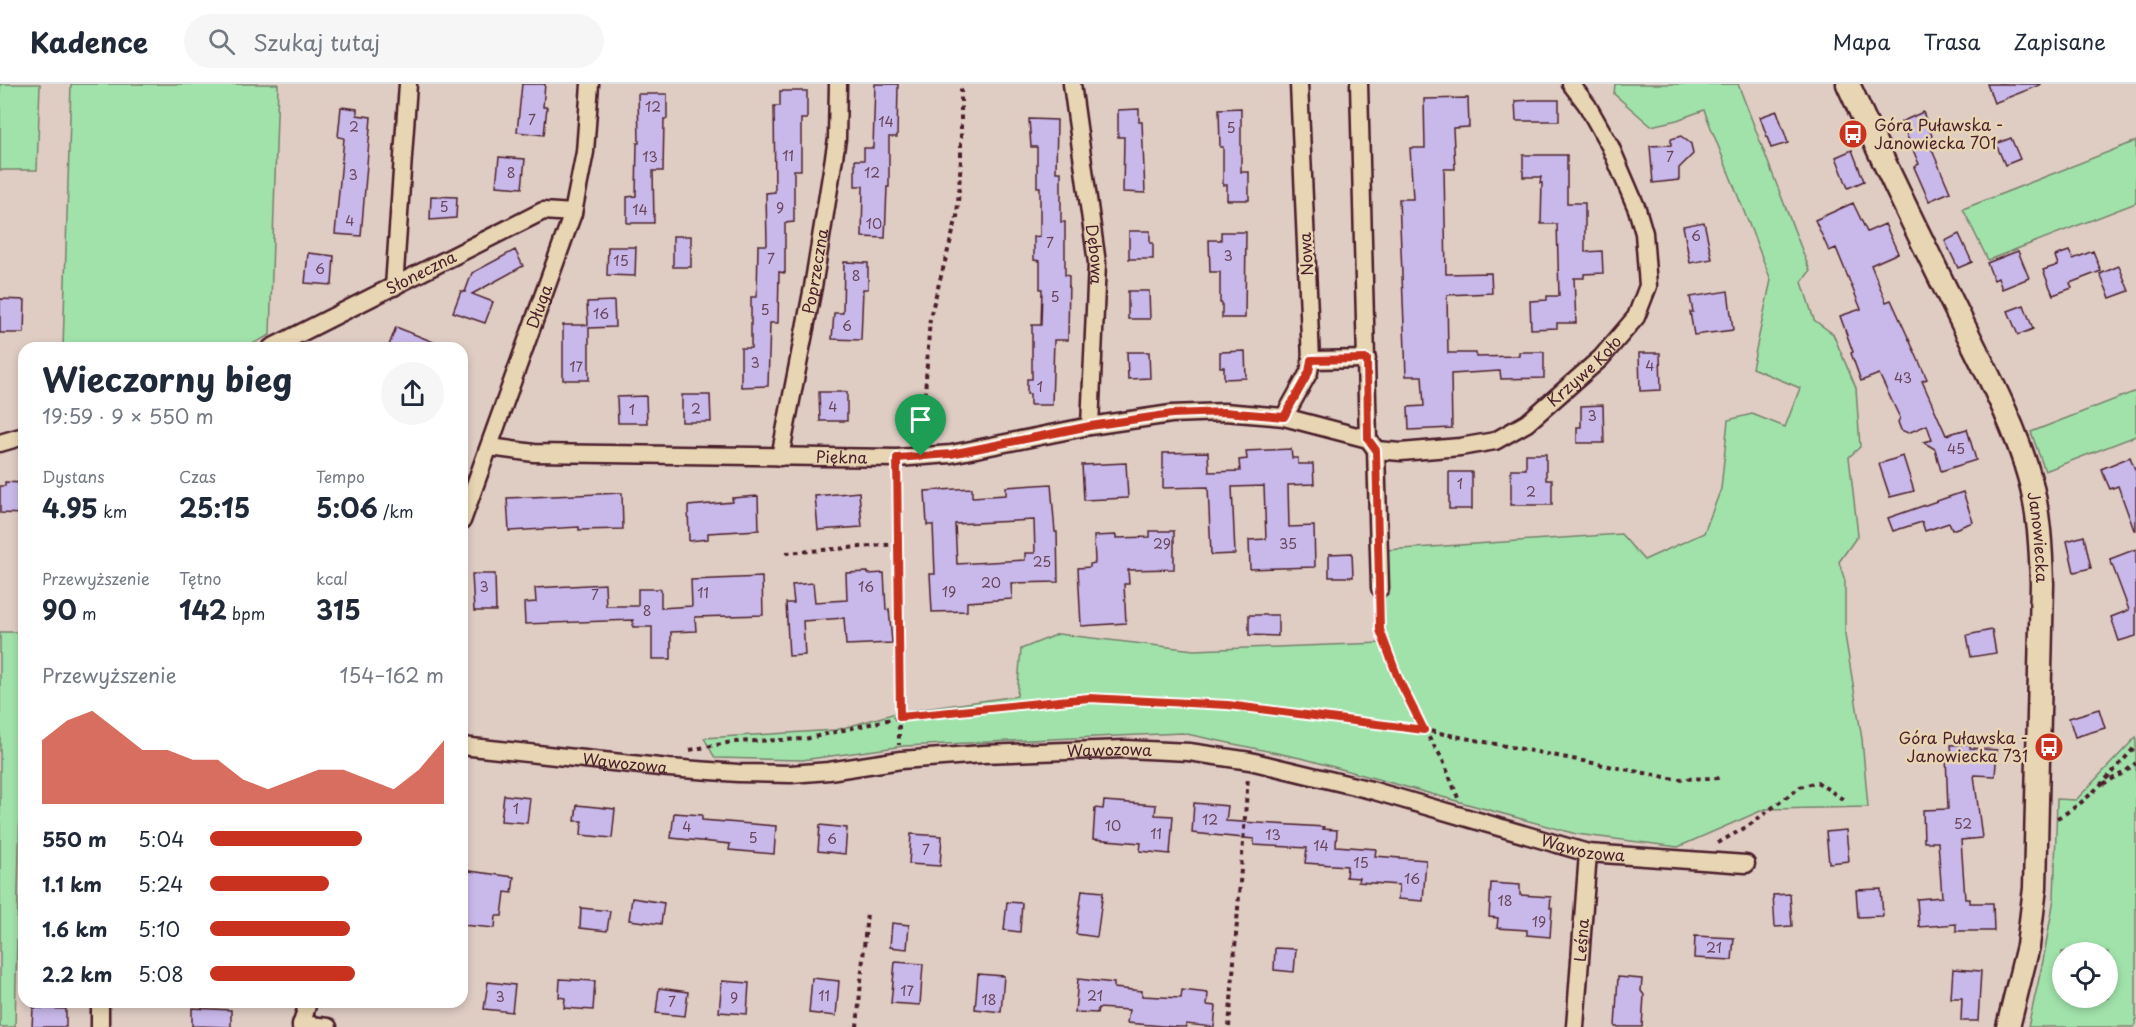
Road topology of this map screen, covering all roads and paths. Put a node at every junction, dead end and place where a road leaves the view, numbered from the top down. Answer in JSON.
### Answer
{"nodes":[{"id":1,"x":408,"y":84,"type":"edge"},
{"id":2,"x":590,"y":84,"type":"edge"},
{"id":3,"x":838,"y":84,"type":"edge"},
{"id":4,"x":961,"y":84,"type":"edge"},
{"id":5,"x":1072,"y":84,"type":"edge"},
{"id":6,"x":1299,"y":84,"type":"edge"},
{"id":7,"x":1359,"y":84,"type":"edge"},
{"id":8,"x":1571,"y":84,"type":"edge"},
{"id":9,"x":1848,"y":84,"type":"edge"},
{"id":10,"x":573,"y":213,"type":"junction"},
{"id":11,"x":394,"y":287,"type":"junction"},
{"id":12,"x":283,"y":342,"type":"edge"},
{"id":13,"x":1367,"y":359,"type":"junction"},
{"id":14,"x":1311,"y":360,"type":"junction"},
{"id":15,"x":1284,"y":417,"type":"junction"},
{"id":16,"x":1090,"y":426,"type":"junction"},
{"id":17,"x":18,"y":438,"type":"edge"},
{"id":18,"x":0,"y":443,"type":"edge"},
{"id":19,"x":1372,"y":444,"type":"junction"},
{"id":20,"x":490,"y":447,"type":"junction"},
{"id":21,"x":921,"y":456,"type":"junction"},
{"id":22,"x":780,"y":457,"type":"junction"},
{"id":23,"x":897,"y":458,"type":"junction"},
{"id":24,"x":468,"y":505,"type":"edge"},
{"id":25,"x":897,"y":544,"type":"junction"},
{"id":26,"x":786,"y":553,"type":"dead end"},
{"id":27,"x":1380,"y":588,"type":"joint"},
{"id":28,"x":900,"y":717,"type":"junction"},
{"id":29,"x":1424,"y":730,"type":"junction"},
{"id":30,"x":2136,"y":746,"type":"edge"},
{"id":31,"x":468,"y":747,"type":"edge"},
{"id":32,"x":899,"y":748,"type":"dead end"},
{"id":33,"x":1250,"y":762,"type":"junction"},
{"id":34,"x":2136,"y":763,"type":"edge"},
{"id":35,"x":669,"y":768,"type":"junction"},
{"id":36,"x":1721,"y":778,"type":"dead end"},
{"id":37,"x":2100,"y":786,"type":"junction"},
{"id":38,"x":1844,"y":800,"type":"dead end"},
{"id":39,"x":1460,"y":802,"type":"dead end"},
{"id":40,"x":2037,"y":822,"type":"junction"},
{"id":41,"x":1588,"y":853,"type":"junction"},
{"id":42,"x":1689,"y":861,"type":"junction"},
{"id":43,"x":1746,"y":864,"type":"dead end"},
{"id":44,"x":867,"y":913,"type":"dead end"},
{"id":45,"x":100,"y":1008,"type":"edge"},
{"id":46,"x":306,"y":1008,"type":"edge"},
{"id":47,"x":301,"y":1026,"type":"edge"},
{"id":48,"x":100,"y":1027,"type":"edge"},
{"id":49,"x":328,"y":1027,"type":"edge"},
{"id":50,"x":857,"y":1027,"type":"edge"},
{"id":51,"x":1229,"y":1027,"type":"edge"},
{"id":52,"x":1575,"y":1027,"type":"edge"},
{"id":53,"x":2008,"y":1027,"type":"edge"}],
"edges":[{"from":1,"to":11,"type":"street"},
{"from":2,"to":10,"type":"street","name":"Długa"},
{"from":3,"to":22,"type":"street","name":"Poprzeczna"},
{"from":4,"to":21,"type":"path"},
{"from":5,"to":16,"type":"street","name":"Dębowa"},
{"from":6,"to":14,"type":"street","name":"Nowa"},
{"from":7,"to":13,"type":"street"},
{"from":8,"to":19,"type":"street","name":"Krzywe Koło"},
{"from":9,"to":40,"type":"street","name":"Janowiecka"},
{"from":10,"to":11,"type":"street","name":"Słoneczna"},
{"from":10,"to":20,"type":"street","name":"Długa"},
{"from":11,"to":12,"type":"street","name":"Słoneczna"},
{"from":13,"to":14,"type":"street"},
{"from":13,"to":19,"type":"street"},
{"from":14,"to":15,"type":"street","name":"Nowa"},
{"from":15,"to":16,"type":"street","name":"Piękna"},
{"from":15,"to":19,"type":"street","name":"Piękna"},
{"from":16,"to":21,"type":"street","name":"Piękna"},
{"from":17,"to":18,"type":"street"},
{"from":19,"to":27,"type":"street"},
{"from":20,"to":22,"type":"street","name":"Piękna"},
{"from":20,"to":24,"type":"street","name":"Długa"},
{"from":21,"to":23,"type":"street","name":"Piękna"},
{"from":22,"to":23,"type":"street","name":"Piękna"},
{"from":23,"to":25,"type":"path"},
{"from":25,"to":26,"type":"path"},
{"from":25,"to":28,"type":"path"},
{"from":27,"to":29,"type":"path"},
{"from":28,"to":29,"type":"path"},
{"from":28,"to":32,"type":"path"},
{"from":28,"to":35,"type":"path"},
{"from":29,"to":36,"type":"path"},
{"from":29,"to":39,"type":"path"},
{"from":30,"to":37,"type":"path"},
{"from":31,"to":35,"type":"street","name":"Wąwozowa"},
{"from":33,"to":35,"type":"street","name":"Wąwozowa"},
{"from":33,"to":41,"type":"street","name":"Wąwozowa"},
{"from":33,"to":51,"type":"path"},
{"from":34,"to":37,"type":"path"},
{"from":37,"to":40,"type":"path"},
{"from":38,"to":42,"type":"path"},
{"from":40,"to":53,"type":"street","name":"Janowiecka"},
{"from":41,"to":42,"type":"street","name":"Wąwozowa"},
{"from":41,"to":52,"type":"street","name":"Leśna"},
{"from":42,"to":43,"type":"street","name":"Wąwozowa"},
{"from":44,"to":50,"type":"path"},
{"from":45,"to":48,"type":"street"},
{"from":46,"to":47,"type":"street"},
{"from":47,"to":49,"type":"street"}]}
